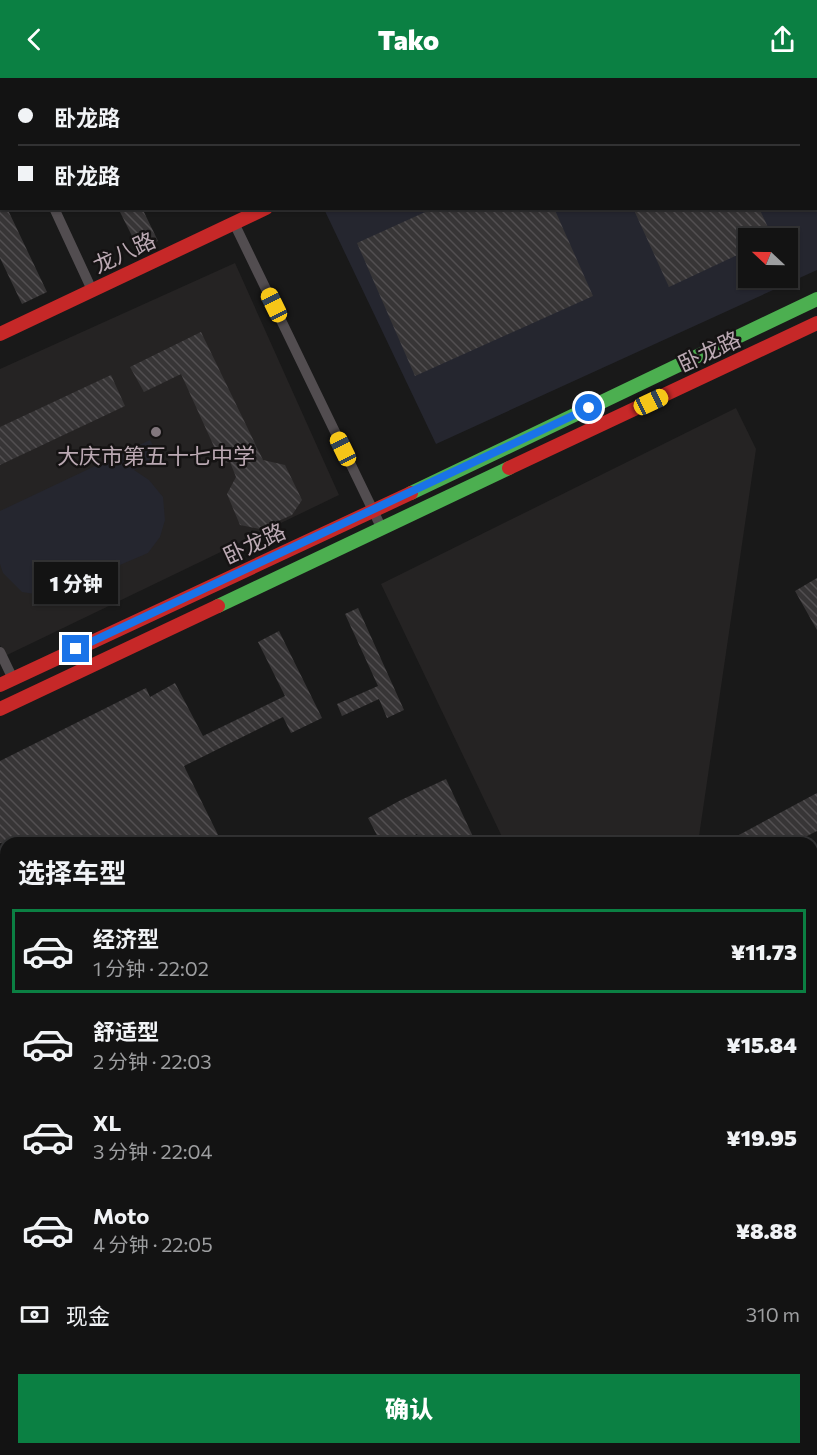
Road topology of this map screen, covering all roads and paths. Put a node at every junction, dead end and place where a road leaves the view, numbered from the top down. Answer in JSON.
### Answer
{"nodes":[{"id":1,"x":55,"y":210,"type":"edge"},
{"id":2,"x":262,"y":210,"type":"edge"},
{"id":3,"x":234,"y":223,"type":"junction"},
{"id":4,"x":93,"y":290,"type":"junction"},
{"id":5,"x":811,"y":302,"type":"edge"},
{"id":6,"x":817,"y":324,"type":"edge"},
{"id":7,"x":0,"y":334,"type":"edge"},
{"id":8,"x":373,"y":511,"type":"junction"},
{"id":9,"x":382,"y":529,"type":"junction"},
{"id":10,"x":0,"y":652,"type":"edge"},
{"id":11,"x":6,"y":682,"type":"edge"},
{"id":12,"x":0,"y":709,"type":"edge"}],
"edges":[{"from":1,"to":4,"type":"street"},
{"from":2,"to":3,"type":"main road","name":"龙八路"},
{"from":3,"to":4,"type":"main road","name":"龙八路"},
{"from":3,"to":8,"type":"street"},
{"from":4,"to":7,"type":"main road","name":"龙八路"},
{"from":5,"to":6,"type":"main road"},
{"from":5,"to":8,"type":"main road","name":"卧龙路"},
{"from":6,"to":9,"type":"main road","name":"卧龙路"},
{"from":8,"to":9,"type":"street"},
{"from":8,"to":11,"type":"main road","name":"卧龙路"},
{"from":9,"to":12,"type":"main road","name":"卧龙路"},
{"from":10,"to":11,"type":"street"}]}
